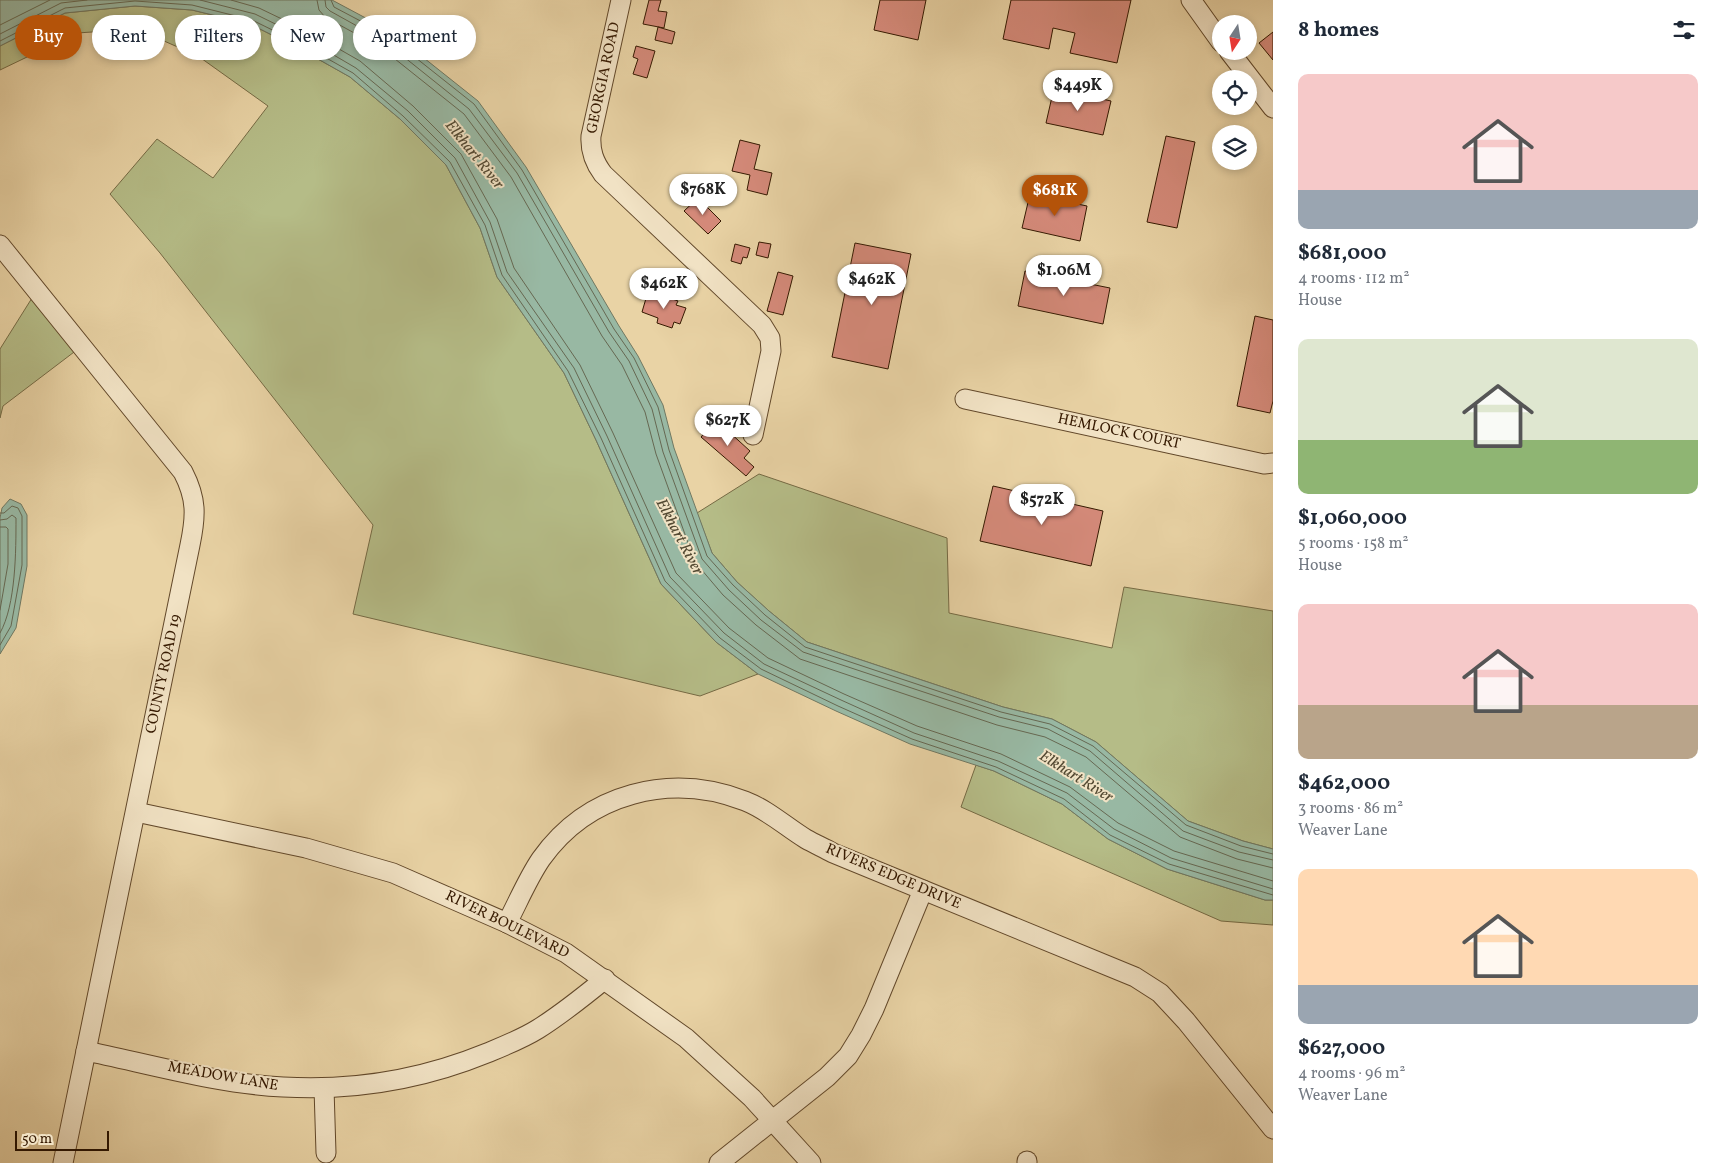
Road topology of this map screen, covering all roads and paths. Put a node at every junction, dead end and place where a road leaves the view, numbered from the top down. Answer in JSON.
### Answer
{"nodes":[{"id":1,"x":621,"y":0,"type":"edge"},
{"id":2,"x":1191,"y":0,"type":"edge"},
{"id":3,"x":1212,"y":29,"type":"edge"},
{"id":4,"x":1236,"y":60,"type":"edge"},
{"id":5,"x":1273,"y":108,"type":"edge"},
{"id":6,"x":0,"y":244,"type":"edge"},
{"id":7,"x":965,"y":399,"type":"dead end"},
{"id":8,"x":753,"y":435,"type":"dead end"},
{"id":9,"x":1273,"y":463,"type":"edge"},
{"id":10,"x":136,"y":812,"type":"junction"},
{"id":11,"x":923,"y":890,"type":"junction"},
{"id":12,"x":507,"y":923,"type":"junction"},
{"id":13,"x":605,"y":979,"type":"junction"},
{"id":14,"x":86,"y":1051,"type":"junction"},
{"id":15,"x":324,"y":1088,"type":"junction"},
{"id":16,"x":774,"y":1120,"type":"junction"},
{"id":17,"x":1273,"y":1130,"type":"edge"},
{"id":18,"x":326,"y":1153,"type":"dead end"},
{"id":19,"x":63,"y":1163,"type":"edge"},
{"id":20,"x":719,"y":1163,"type":"edge"},
{"id":21,"x":811,"y":1163,"type":"edge"}],
"edges":[{"from":1,"to":8,"type":"street","name":"GEORGIA ROAD"},
{"from":2,"to":3,"type":"street"},
{"from":4,"to":5,"type":"street"},
{"from":6,"to":10,"type":"street","name":"COUNTY ROAD 19"},
{"from":7,"to":9,"type":"street","name":"HEMLOCK COURT"},
{"from":10,"to":12,"type":"street","name":"RIVER BOULEVARD"},
{"from":10,"to":14,"type":"street","name":"COUNTY ROAD 19"},
{"from":11,"to":12,"type":"street","name":"RIVERS EDGE DRIVE"},
{"from":11,"to":16,"type":"street"},
{"from":11,"to":17,"type":"street","name":"RIVERS EDGE DRIVE"},
{"from":12,"to":13,"type":"street","name":"RIVER BOULEVARD"},
{"from":13,"to":15,"type":"street","name":"MEADOW LANE"},
{"from":13,"to":16,"type":"street","name":"RIVER BOULEVARD"},
{"from":14,"to":15,"type":"street","name":"MEADOW LANE"},
{"from":14,"to":19,"type":"street","name":"COUNTY ROAD 19"},
{"from":15,"to":18,"type":"street"},
{"from":16,"to":20,"type":"street"},
{"from":16,"to":21,"type":"street","name":"RIVER BOULEVARD"}]}
